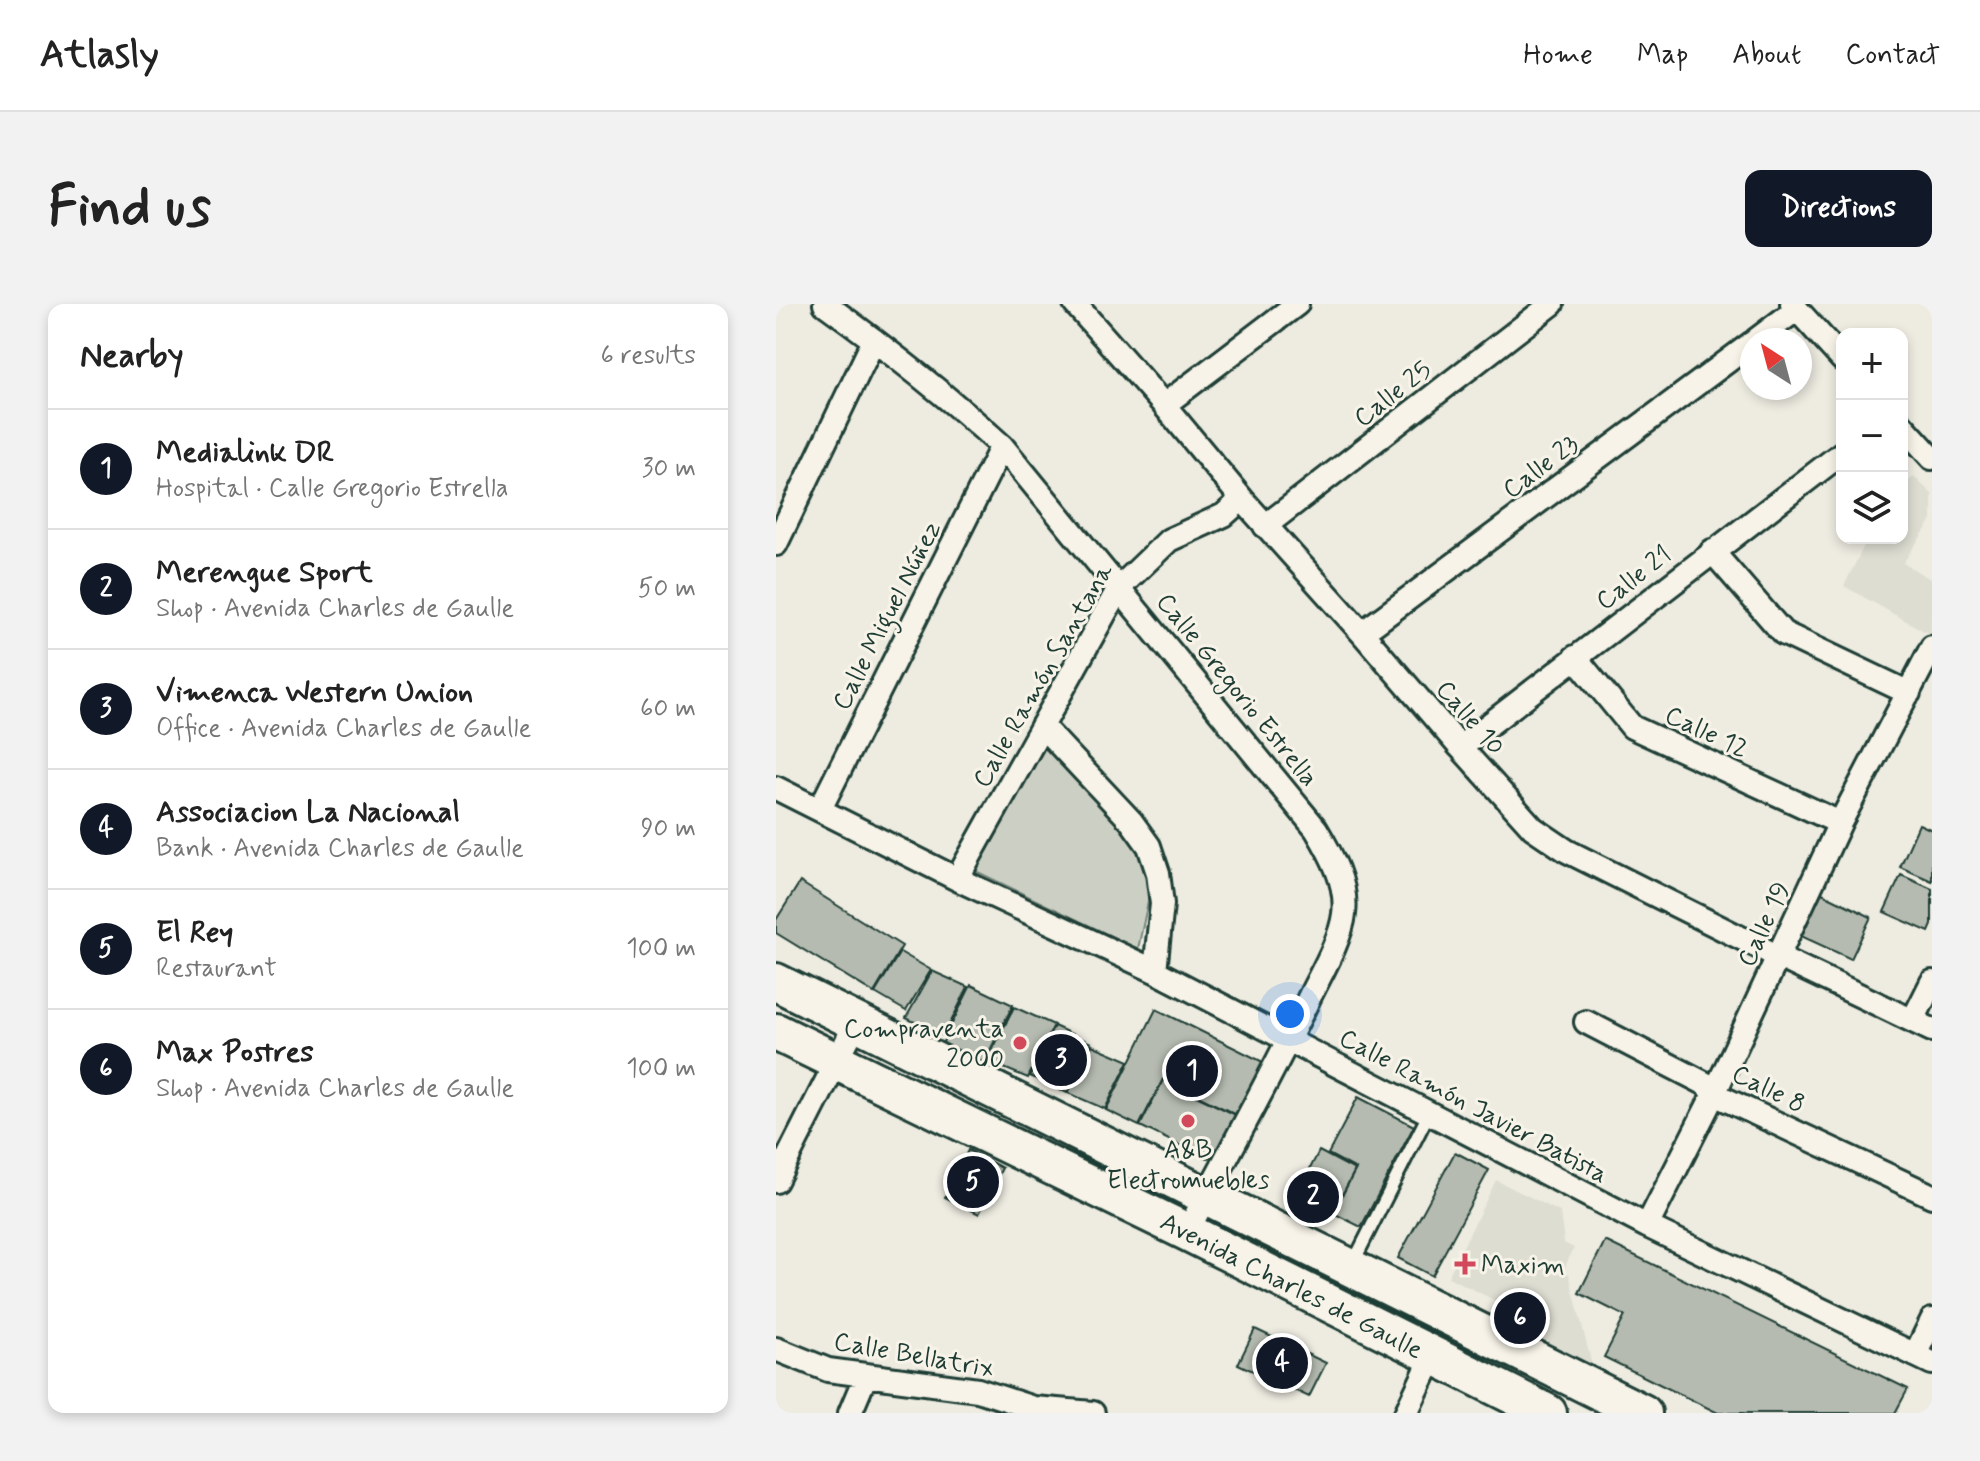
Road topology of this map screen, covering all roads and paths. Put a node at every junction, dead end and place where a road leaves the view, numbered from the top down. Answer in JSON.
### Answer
{"nodes":[{"id":1,"x":825,"y":304,"type":"edge"},
{"id":2,"x":1075,"y":304,"type":"edge"},
{"id":3,"x":1297,"y":304,"type":"edge"},
{"id":4,"x":1552,"y":304,"type":"edge"},
{"id":5,"x":1795,"y":307,"type":"edge"},
{"id":6,"x":1770,"y":328,"type":"edge"},
{"id":7,"x":874,"y":340,"type":"junction"},
{"id":8,"x":1740,"y":352,"type":"edge"},
{"id":9,"x":1836,"y":352,"type":"edge"},
{"id":10,"x":1164,"y":405,"type":"junction"},
{"id":11,"x":1908,"y":432,"type":"edge"},
{"id":12,"x":1002,"y":446,"type":"junction"},
{"id":13,"x":1836,"y":458,"type":"edge"},
{"id":14,"x":1932,"y":458,"type":"edge"},
{"id":15,"x":1242,"y":499,"type":"junction"},
{"id":16,"x":1265,"y":526,"type":"junction"},
{"id":17,"x":776,"y":544,"type":"edge"},
{"id":18,"x":1712,"y":551,"type":"junction"},
{"id":19,"x":1119,"y":588,"type":"junction"},
{"id":20,"x":1362,"y":633,"type":"junction"},
{"id":21,"x":1932,"y":647,"type":"edge"},
{"id":22,"x":1575,"y":657,"type":"junction"},
{"id":23,"x":1909,"y":693,"type":"junction"},
{"id":24,"x":1042,"y":726,"type":"junction"},
{"id":25,"x":1460,"y":747,"type":"junction"},
{"id":26,"x":776,"y":788,"type":"edge"},
{"id":27,"x":820,"y":809,"type":"junction"},
{"id":28,"x":1840,"y":823,"type":"junction"},
{"id":29,"x":957,"y":879,"type":"junction"},
{"id":30,"x":1779,"y":957,"type":"junction"},
{"id":31,"x":1155,"y":971,"type":"junction"},
{"id":32,"x":776,"y":982,"type":"edge"},
{"id":33,"x":1932,"y":982,"type":"edge"},
{"id":34,"x":857,"y":1021,"type":"junction"},
{"id":35,"x":1586,"y":1022,"type":"dead end"},
{"id":36,"x":1922,"y":1025,"type":"edge"},
{"id":37,"x":776,"y":1032,"type":"edge"},
{"id":38,"x":1289,"y":1040,"type":"junction"},
{"id":39,"x":838,"y":1062,"type":"junction"},
{"id":40,"x":1714,"y":1094,"type":"junction"},
{"id":41,"x":1429,"y":1113,"type":"junction"},
{"id":42,"x":776,"y":1181,"type":"edge"},
{"id":43,"x":1932,"y":1196,"type":"edge"},
{"id":44,"x":1206,"y":1197,"type":"junction"},
{"id":45,"x":1647,"y":1226,"type":"junction"},
{"id":46,"x":1187,"y":1232,"type":"junction"},
{"id":47,"x":1351,"y":1268,"type":"junction"},
{"id":48,"x":1932,"y":1320,"type":"edge"},
{"id":49,"x":776,"y":1349,"type":"edge"},
{"id":50,"x":1433,"y":1356,"type":"junction"},
{"id":51,"x":1923,"y":1359,"type":"edge"},
{"id":52,"x":866,"y":1375,"type":"junction"},
{"id":53,"x":1031,"y":1410,"type":"edge"},
{"id":54,"x":850,"y":1413,"type":"edge"},
{"id":55,"x":1093,"y":1413,"type":"edge"},
{"id":56,"x":1406,"y":1413,"type":"edge"},
{"id":57,"x":1548,"y":1413,"type":"edge"},
{"id":58,"x":1643,"y":1413,"type":"edge"}],
"edges":[{"from":1,"to":7,"type":"street","name":"Calle Gregorio Estrella"},
{"from":2,"to":10,"type":"street","name":"Calle 10"},
{"from":3,"to":10,"type":"street"},
{"from":4,"to":16,"type":"street","name":"Calle 25"},
{"from":5,"to":6,"type":"street","name":"Calle 23"},
{"from":5,"to":9,"type":"street"},
{"from":7,"to":12,"type":"street","name":"Calle Gregorio Estrella"},
{"from":7,"to":17,"type":"street"},
{"from":8,"to":20,"type":"street","name":"Calle 23"},
{"from":10,"to":15,"type":"street","name":"Calle 10"},
{"from":11,"to":14,"type":"street"},
{"from":12,"to":19,"type":"street","name":"Calle Gregorio Estrella"},
{"from":12,"to":27,"type":"street","name":"Calle Miguel Núñez"},
{"from":13,"to":18,"type":"street","name":"Calle 21"},
{"from":15,"to":16,"type":"street","name":"Calle 10"},
{"from":15,"to":19,"type":"street","name":"Calle Ramón Santana"},
{"from":16,"to":20,"type":"street","name":"Calle 10"},
{"from":18,"to":22,"type":"street","name":"Calle 21"},
{"from":18,"to":23,"type":"street"},
{"from":19,"to":24,"type":"street","name":"Calle Ramón Santana"},
{"from":19,"to":38,"type":"street","name":"Calle Gregorio Estrella"},
{"from":20,"to":25,"type":"street","name":"Calle 10"},
{"from":21,"to":23,"type":"street","name":"Calle 19"},
{"from":22,"to":25,"type":"street","name":"Calle 21"},
{"from":22,"to":28,"type":"street","name":"Calle 12"},
{"from":23,"to":28,"type":"street","name":"Calle 19"},
{"from":24,"to":29,"type":"street","name":"Calle Ramón Santana"},
{"from":24,"to":31,"type":"street"},
{"from":25,"to":30,"type":"street","name":"Calle 10"},
{"from":26,"to":27,"type":"street","name":"Calle Ramón Javier Batista"},
{"from":27,"to":29,"type":"street","name":"Calle Ramón Javier Batista"},
{"from":28,"to":30,"type":"street","name":"Calle 19"},
{"from":29,"to":31,"type":"street","name":"Calle Ramón Javier Batista"},
{"from":30,"to":36,"type":"street","name":"Calle 10"},
{"from":30,"to":40,"type":"street","name":"Calle 19"},
{"from":31,"to":38,"type":"street","name":"Calle Ramón Javier Batista"},
{"from":32,"to":34,"type":"main road","name":"Avenida Charles de Gaulle"},
{"from":33,"to":36,"type":"street"},
{"from":34,"to":39,"type":"street"},
{"from":34,"to":44,"type":"main road","name":"Avenida Charles de Gaulle"},
{"from":35,"to":40,"type":"street","name":"Calle 8"},
{"from":37,"to":39,"type":"main road","name":"Avenida Charles de Gaulle"},
{"from":38,"to":41,"type":"street","name":"Calle Ramón Javier Batista"},
{"from":38,"to":44,"type":"street","name":"Calle Gregorio Estrella"},
{"from":39,"to":42,"type":"street"},
{"from":39,"to":46,"type":"main road","name":"Avenida Charles de Gaulle"},
{"from":40,"to":43,"type":"street","name":"Calle 8"},
{"from":40,"to":45,"type":"street","name":"Calle 19"},
{"from":41,"to":45,"type":"street","name":"Calle Ramón Javier Batista"},
{"from":41,"to":47,"type":"lane"},
{"from":44,"to":46,"type":"street","name":"Calle Gregorio Estrella"},
{"from":44,"to":47,"type":"main road","name":"Avenida Charles de Gaulle"},
{"from":45,"to":51,"type":"street","name":"Calle Ramón Javier Batista"},
{"from":46,"to":50,"type":"main road","name":"Avenida Charles de Gaulle"},
{"from":47,"to":58,"type":"main road","name":"Avenida Charles de Gaulle"},
{"from":48,"to":51,"type":"street"},
{"from":49,"to":52,"type":"street","name":"Calle Bellatrix"},
{"from":50,"to":56,"type":"street"},
{"from":50,"to":57,"type":"main road","name":"Avenida Charles de Gaulle"},
{"from":52,"to":53,"type":"street","name":"Calle Bellatrix"},
{"from":52,"to":54,"type":"street"},
{"from":53,"to":55,"type":"street","name":"Calle Bellatrix"}]}
